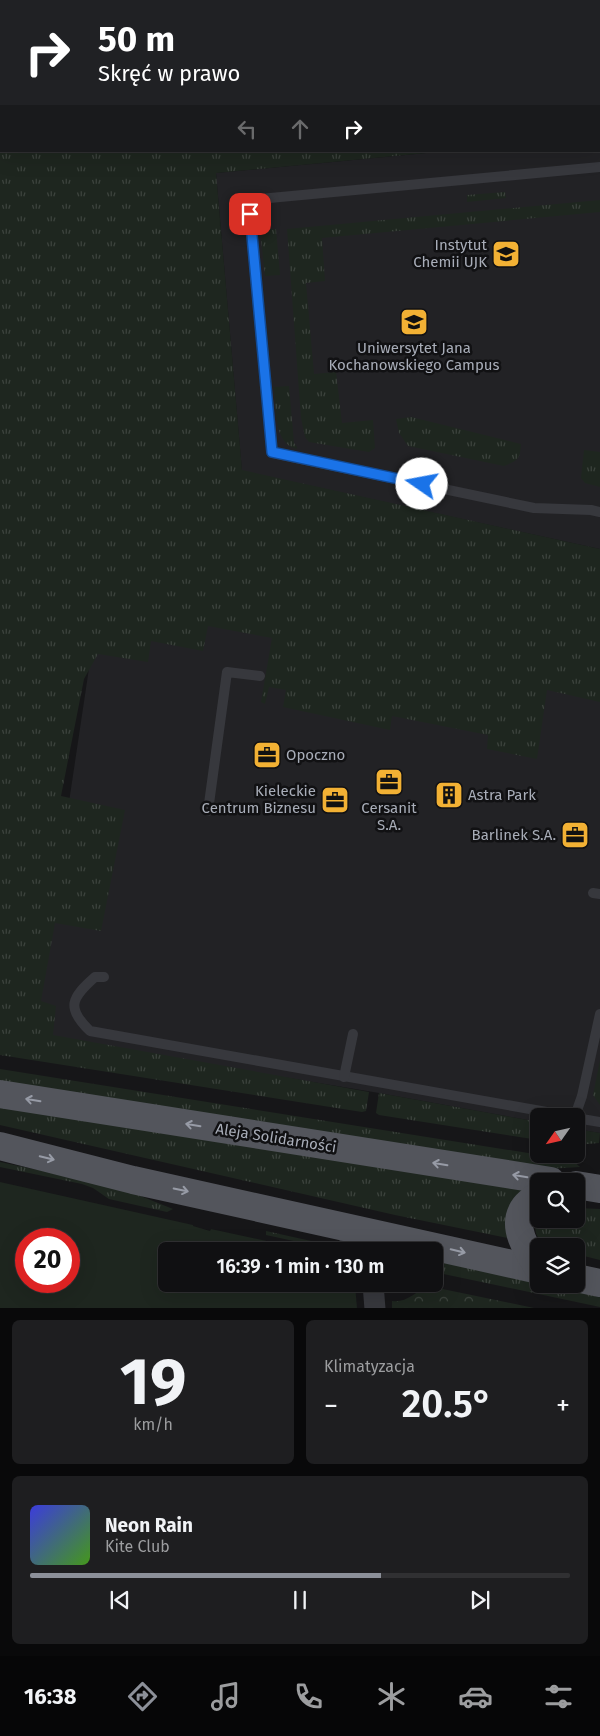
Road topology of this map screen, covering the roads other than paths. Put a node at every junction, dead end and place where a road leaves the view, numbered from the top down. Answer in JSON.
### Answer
{"nodes":[{"id":1,"x":600,"y":167,"type":"edge"},
{"id":2,"x":600,"y":512,"type":"edge"},
{"id":3,"x":260,"y":676,"type":"dead end"},
{"id":4,"x":208,"y":812,"type":"dead end"},
{"id":5,"x":104,"y":977,"type":"dead end"},
{"id":6,"x":600,"y":1014,"type":"edge"},
{"id":7,"x":353,"y":1034,"type":"dead end"},
{"id":8,"x":344,"y":1077,"type":"junction"},
{"id":9,"x":0,"y":1094,"type":"edge"},
{"id":10,"x":578,"y":1108,"type":"edge"},
{"id":11,"x":530,"y":1109,"type":"edge"},
{"id":12,"x":585,"y":1119,"type":"edge"},
{"id":13,"x":600,"y":1122,"type":"edge"},
{"id":14,"x":0,"y":1146,"type":"edge"},
{"id":15,"x":530,"y":1178,"type":"edge"},
{"id":16,"x":585,"y":1186,"type":"edge"},
{"id":17,"x":600,"y":1189,"type":"edge"},
{"id":18,"x":530,"y":1201,"type":"edge"},
{"id":19,"x":342,"y":1226,"type":"junction"},
{"id":20,"x":353,"y":1242,"type":"edge"},
{"id":21,"x":390,"y":1242,"type":"edge"},
{"id":22,"x":443,"y":1253,"type":"edge"},
{"id":23,"x":530,"y":1254,"type":"edge"},
{"id":24,"x":530,"y":1267,"type":"edge"},
{"id":25,"x":585,"y":1280,"type":"edge"},
{"id":26,"x":600,"y":1283,"type":"edge"},
{"id":27,"x":374,"y":1292,"type":"edge"},
{"id":28,"x":375,"y":1308,"type":"edge"}],
"edges":[{"from":1,"to":2,"type":"lane"},
{"from":3,"to":4,"type":"lane"},
{"from":5,"to":8,"type":"lane"},
{"from":6,"to":10,"type":"lane"},
{"from":7,"to":8,"type":"lane"},
{"from":8,"to":11,"type":"lane"},
{"from":15,"to":9,"type":"main road","name":"Aleja Solidarności","one_way":true},
{"from":12,"to":13,"type":"lane"},
{"from":14,"to":19,"type":"main road","one_way":true},
{"from":16,"to":17,"type":"main road"},
{"from":18,"to":23,"type":"main road"},
{"from":19,"to":20,"type":"street"},
{"from":19,"to":21,"type":"main road"},
{"from":22,"to":24,"type":"main road","one_way":true},
{"from":25,"to":26,"type":"main road"},
{"from":27,"to":28,"type":"street"}]}
